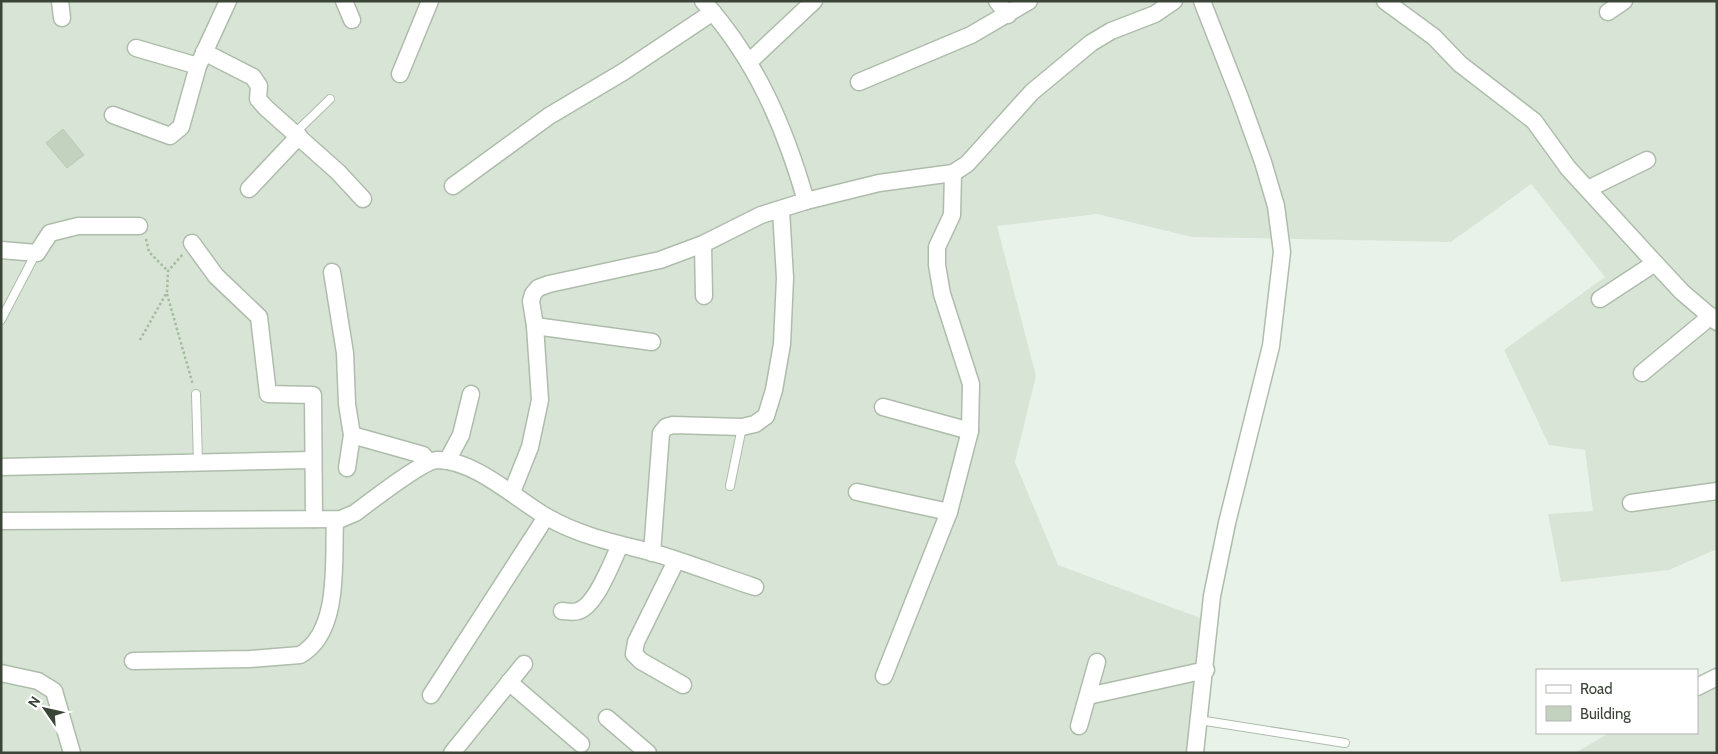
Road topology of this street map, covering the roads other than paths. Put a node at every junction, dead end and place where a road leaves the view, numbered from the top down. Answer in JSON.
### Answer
{"nodes":[{"id":1,"x":60,"y":1,"type":"edge"},
{"id":2,"x":228,"y":1,"type":"edge"},
{"id":3,"x":344,"y":1,"type":"edge"},
{"id":4,"x":430,"y":1,"type":"edge"},
{"id":5,"x":814,"y":1,"type":"edge"},
{"id":6,"x":997,"y":1,"type":"edge"},
{"id":7,"x":1029,"y":1,"type":"edge"},
{"id":8,"x":1174,"y":1,"type":"edge"},
{"id":9,"x":1202,"y":1,"type":"edge"},
{"id":10,"x":1385,"y":1,"type":"edge"},
{"id":11,"x":1624,"y":1,"type":"edge"},
{"id":12,"x":709,"y":5,"type":"edge"},
{"id":13,"x":1608,"y":12,"type":"dead end"},
{"id":14,"x":1008,"y":15,"type":"junction"},
{"id":15,"x":62,"y":18,"type":"dead end"},
{"id":16,"x":352,"y":20,"type":"dead end"},
{"id":17,"x":136,"y":48,"type":"dead end"},
{"id":18,"x":201,"y":59,"type":"junction"},
{"id":19,"x":749,"y":62,"type":"junction"},
{"id":20,"x":400,"y":74,"type":"dead end"},
{"id":21,"x":859,"y":82,"type":"dead end"},
{"id":22,"x":330,"y":99,"type":"dead end"},
{"id":23,"x":114,"y":115,"type":"dead end"},
{"id":24,"x":297,"y":135,"type":"junction"},
{"id":25,"x":1647,"y":160,"type":"dead end"},
{"id":26,"x":953,"y":173,"type":"junction"},
{"id":27,"x":452,"y":186,"type":"dead end"},
{"id":28,"x":249,"y":188,"type":"dead end"},
{"id":29,"x":1588,"y":189,"type":"junction"},
{"id":30,"x":363,"y":199,"type":"dead end"},
{"id":31,"x":806,"y":201,"type":"junction"},
{"id":32,"x":781,"y":210,"type":"junction"},
{"id":33,"x":138,"y":226,"type":"road end"},
{"id":34,"x":192,"y":243,"type":"road end"},
{"id":35,"x":703,"y":244,"type":"junction"},
{"id":36,"x":1,"y":250,"type":"edge"},
{"id":37,"x":36,"y":253,"type":"junction"},
{"id":38,"x":1655,"y":263,"type":"junction"},
{"id":39,"x":332,"y":272,"type":"dead end"},
{"id":40,"x":704,"y":296,"type":"dead end"},
{"id":41,"x":1600,"y":299,"type":"dead end"},
{"id":42,"x":1714,"y":319,"type":"edge"},
{"id":43,"x":1,"y":320,"type":"edge"},
{"id":44,"x":535,"y":326,"type":"junction"},
{"id":45,"x":652,"y":342,"type":"dead end"},
{"id":46,"x":1642,"y":373,"type":"dead end"},
{"id":47,"x":196,"y":394,"type":"road end"},
{"id":48,"x":471,"y":394,"type":"dead end"},
{"id":49,"x":883,"y":407,"type":"dead end"},
{"id":50,"x":742,"y":427,"type":"junction"},
{"id":51,"x":970,"y":430,"type":"junction"},
{"id":52,"x":352,"y":435,"type":"junction"},
{"id":53,"x":313,"y":460,"type":"junction"},
{"id":54,"x":428,"y":461,"type":"junction"},
{"id":55,"x":447,"y":461,"type":"junction"},
{"id":56,"x":198,"y":462,"type":"junction"},
{"id":57,"x":1,"y":467,"type":"edge"},
{"id":58,"x":347,"y":468,"type":"dead end"},
{"id":59,"x":730,"y":486,"type":"dead end"},
{"id":60,"x":512,"y":492,"type":"junction"},
{"id":61,"x":856,"y":492,"type":"dead end"},
{"id":62,"x":1717,"y":492,"type":"edge"},
{"id":63,"x":1631,"y":503,"type":"dead end"},
{"id":64,"x":949,"y":512,"type":"junction"},
{"id":65,"x":546,"y":517,"type":"junction"},
{"id":66,"x":314,"y":519,"type":"junction"},
{"id":67,"x":335,"y":520,"type":"junction"},
{"id":68,"x":1,"y":521,"type":"edge"},
{"id":69,"x":620,"y":545,"type":"junction"},
{"id":70,"x":652,"y":552,"type":"junction"},
{"id":71,"x":676,"y":560,"type":"junction"},
{"id":72,"x":755,"y":587,"type":"dead end"},
{"id":73,"x":562,"y":611,"type":"dead end"},
{"id":74,"x":133,"y":661,"type":"dead end"},
{"id":75,"x":1097,"y":662,"type":"dead end"},
{"id":76,"x":524,"y":664,"type":"dead end"},
{"id":77,"x":1206,"y":670,"type":"junction"},
{"id":78,"x":1,"y":673,"type":"edge"},
{"id":79,"x":884,"y":676,"type":"dead end"},
{"id":80,"x":1717,"y":677,"type":"edge"},
{"id":81,"x":509,"y":682,"type":"junction"},
{"id":82,"x":683,"y":685,"type":"dead end"},
{"id":83,"x":1698,"y":686,"type":"edge"},
{"id":84,"x":431,"y":695,"type":"dead end"},
{"id":85,"x":1088,"y":696,"type":"junction"},
{"id":86,"x":607,"y":718,"type":"dead end"},
{"id":87,"x":1199,"y":720,"type":"junction"},
{"id":88,"x":1079,"y":726,"type":"dead end"},
{"id":89,"x":1345,"y":743,"type":"dead end"},
{"id":90,"x":580,"y":744,"type":"dead end"},
{"id":91,"x":72,"y":753,"type":"edge"},
{"id":92,"x":452,"y":753,"type":"edge"},
{"id":93,"x":648,"y":753,"type":"edge"},
{"id":94,"x":1195,"y":753,"type":"edge"}],
"edges":[{"from":1,"to":15,"type":"street"},
{"from":2,"to":18,"type":"street"},
{"from":3,"to":16,"type":"street"},
{"from":4,"to":20,"type":"street"},
{"from":5,"to":19,"type":"street"},
{"from":6,"to":14,"type":"street"},
{"from":7,"to":14,"type":"street"},
{"from":8,"to":26,"type":"street"},
{"from":9,"to":77,"type":"street"},
{"from":10,"to":29,"type":"street"},
{"from":11,"to":13,"type":"street"},
{"from":12,"to":19,"type":"street"},
{"from":12,"to":27,"type":"street"},
{"from":14,"to":21,"type":"street"},
{"from":17,"to":18,"type":"street"},
{"from":18,"to":23,"type":"street"},
{"from":18,"to":24,"type":"street"},
{"from":19,"to":31,"type":"street"},
{"from":22,"to":24,"type":"lane"},
{"from":24,"to":28,"type":"street"},
{"from":24,"to":30,"type":"street"},
{"from":25,"to":29,"type":"street"},
{"from":26,"to":31,"type":"street"},
{"from":26,"to":51,"type":"street"},
{"from":29,"to":38,"type":"street"},
{"from":31,"to":32,"type":"street"},
{"from":32,"to":35,"type":"street"},
{"from":32,"to":50,"type":"street"},
{"from":33,"to":37,"type":"street"},
{"from":34,"to":53,"type":"street"},
{"from":35,"to":40,"type":"street"},
{"from":35,"to":44,"type":"street"},
{"from":36,"to":37,"type":"street"},
{"from":37,"to":43,"type":"lane"},
{"from":38,"to":41,"type":"street"},
{"from":38,"to":42,"type":"street"},
{"from":39,"to":52,"type":"street"},
{"from":42,"to":46,"type":"street"},
{"from":44,"to":45,"type":"street"},
{"from":44,"to":60,"type":"street"},
{"from":47,"to":56,"type":"lane"},
{"from":48,"to":55,"type":"street"},
{"from":49,"to":51,"type":"street"},
{"from":50,"to":59,"type":"lane"},
{"from":50,"to":70,"type":"street"},
{"from":51,"to":64,"type":"street"},
{"from":52,"to":54,"type":"street"},
{"from":52,"to":58,"type":"street"},
{"from":53,"to":56,"type":"street"},
{"from":53,"to":66,"type":"street"},
{"from":54,"to":55,"type":"street"},
{"from":54,"to":67,"type":"street"},
{"from":55,"to":60,"type":"street"},
{"from":56,"to":57,"type":"street"},
{"from":60,"to":65,"type":"street"},
{"from":61,"to":64,"type":"street"},
{"from":62,"to":63,"type":"street"},
{"from":64,"to":79,"type":"street"},
{"from":65,"to":69,"type":"street"},
{"from":65,"to":84,"type":"street"},
{"from":66,"to":67,"type":"street"},
{"from":66,"to":68,"type":"street"},
{"from":67,"to":74,"type":"street"},
{"from":69,"to":70,"type":"street"},
{"from":69,"to":73,"type":"street"},
{"from":70,"to":71,"type":"street"},
{"from":71,"to":72,"type":"street"},
{"from":71,"to":82,"type":"street"},
{"from":75,"to":85,"type":"street"},
{"from":76,"to":81,"type":"street"},
{"from":77,"to":85,"type":"street"},
{"from":77,"to":87,"type":"street"},
{"from":78,"to":91,"type":"street"},
{"from":80,"to":83,"type":"street"},
{"from":81,"to":90,"type":"street"},
{"from":81,"to":92,"type":"street"},
{"from":85,"to":88,"type":"street"},
{"from":86,"to":93,"type":"street"},
{"from":87,"to":89,"type":"lane"},
{"from":87,"to":94,"type":"street"}]}
